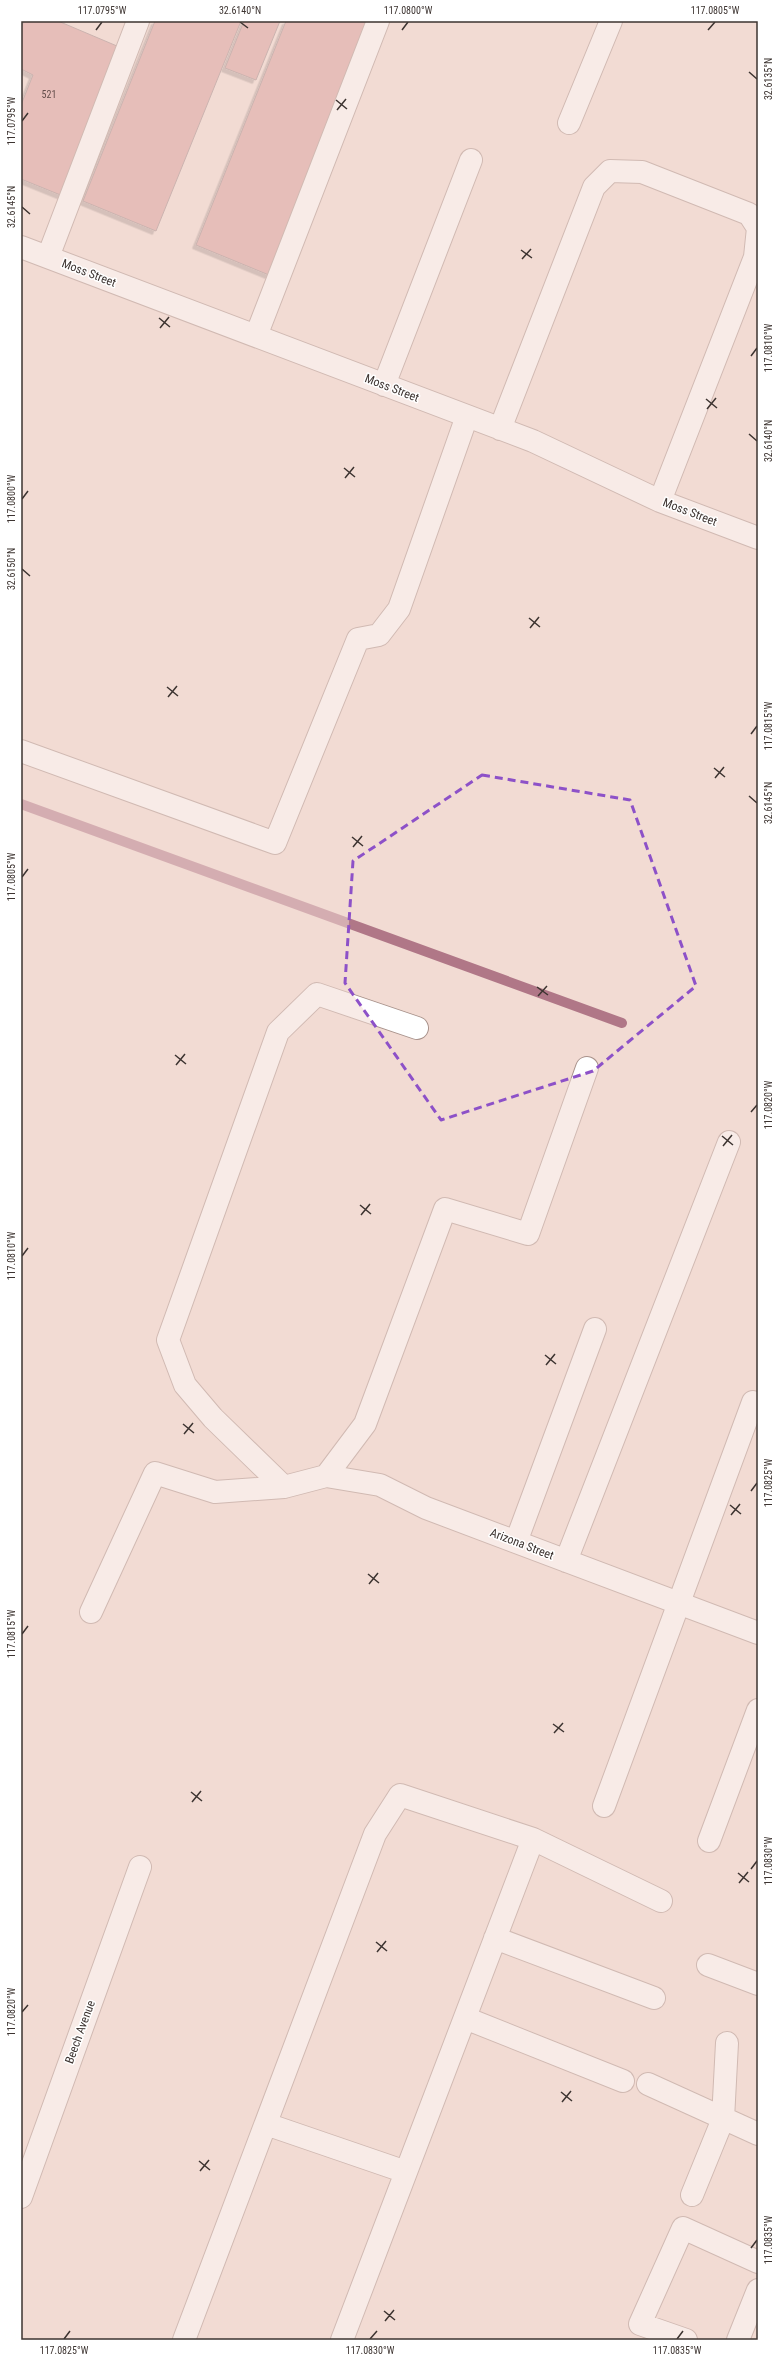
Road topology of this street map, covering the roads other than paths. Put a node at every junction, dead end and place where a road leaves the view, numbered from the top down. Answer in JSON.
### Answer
{"nodes":[{"id":1,"x":138,"y":21,"type":"edge"},
{"id":2,"x":378,"y":21,"type":"edge"},
{"id":3,"x":611,"y":21,"type":"edge"},
{"id":4,"x":569,"y":124,"type":"dead end"},
{"id":5,"x":471,"y":160,"type":"dead end"},
{"id":6,"x":21,"y":247,"type":"edge"},
{"id":7,"x":48,"y":257,"type":"junction"},
{"id":8,"x":256,"y":336,"type":"junction"},
{"id":9,"x":384,"y":385,"type":"junction"},
{"id":10,"x":467,"y":416,"type":"junction"},
{"id":11,"x":500,"y":429,"type":"junction"},
{"id":12,"x":660,"y":501,"type":"junction"},
{"id":13,"x":758,"y":538,"type":"edge"},
{"id":14,"x":21,"y":751,"type":"edge"},
{"id":15,"x":417,"y":1028,"type":"dead end"},
{"id":16,"x":587,"y":1068,"type":"dead end"},
{"id":17,"x":729,"y":1142,"type":"dead end"},
{"id":18,"x":595,"y":1329,"type":"dead end"},
{"id":19,"x":753,"y":1402,"type":"dead end"},
{"id":20,"x":326,"y":1476,"type":"junction"},
{"id":21,"x":284,"y":1487,"type":"junction"},
{"id":22,"x":516,"y":1542,"type":"junction"},
{"id":23,"x":566,"y":1561,"type":"junction"},
{"id":24,"x":680,"y":1604,"type":"junction"},
{"id":25,"x":91,"y":1612,"type":"dead end"},
{"id":26,"x":758,"y":1633,"type":"edge"},
{"id":27,"x":758,"y":1710,"type":"edge"},
{"id":28,"x":604,"y":1806,"type":"dead end"},
{"id":29,"x":533,"y":1839,"type":"junction"},
{"id":30,"x":709,"y":1841,"type":"dead end"},
{"id":31,"x":140,"y":1868,"type":"dead end"},
{"id":32,"x":661,"y":1901,"type":"dead end"},
{"id":33,"x":495,"y":1938,"type":"junction"},
{"id":34,"x":708,"y":1965,"type":"dead end"},
{"id":35,"x":758,"y":1984,"type":"edge"},
{"id":36,"x":654,"y":1998,"type":"dead end"},
{"id":37,"x":465,"y":2018,"type":"junction"},
{"id":38,"x":727,"y":2043,"type":"dead end"},
{"id":39,"x":623,"y":2081,"type":"dead end"},
{"id":40,"x":648,"y":2084,"type":"dead end"},
{"id":41,"x":723,"y":2119,"type":"junction"},
{"id":42,"x":266,"y":2124,"type":"junction"},
{"id":43,"x":758,"y":2134,"type":"edge"},
{"id":44,"x":406,"y":2172,"type":"junction"},
{"id":45,"x":692,"y":2195,"type":"dead end"},
{"id":46,"x":21,"y":2197,"type":"edge"},
{"id":47,"x":758,"y":2262,"type":"edge"},
{"id":48,"x":758,"y":2290,"type":"edge"},
{"id":49,"x":184,"y":2340,"type":"edge"},
{"id":50,"x":342,"y":2340,"type":"edge"},
{"id":51,"x":686,"y":2340,"type":"edge"},
{"id":52,"x":738,"y":2340,"type":"edge"}],
"edges":[{"from":1,"to":7,"type":"street"},
{"from":2,"to":8,"type":"street"},
{"from":3,"to":4,"type":"street"},
{"from":5,"to":9,"type":"street"},
{"from":6,"to":7,"type":"street","name":"Moss Street"},
{"from":7,"to":8,"type":"street","name":"Moss Street"},
{"from":8,"to":9,"type":"street","name":"Moss Street"},
{"from":9,"to":10,"type":"street","name":"Moss Street"},
{"from":10,"to":11,"type":"street","name":"Moss Street"},
{"from":10,"to":14,"type":"street"},
{"from":11,"to":12,"type":"street","name":"Moss Street"},
{"from":11,"to":12,"type":"street"},
{"from":12,"to":13,"type":"street","name":"Moss Street"},
{"from":15,"to":21,"type":"street"},
{"from":16,"to":20,"type":"street"},
{"from":17,"to":23,"type":"street"},
{"from":18,"to":22,"type":"street"},
{"from":19,"to":24,"type":"street"},
{"from":20,"to":21,"type":"street","name":"Arizona Street"},
{"from":20,"to":22,"type":"street","name":"Arizona Street"},
{"from":21,"to":25,"type":"street","name":"Arizona Street"},
{"from":22,"to":23,"type":"street","name":"Arizona Street"},
{"from":23,"to":24,"type":"street","name":"Arizona Street"},
{"from":24,"to":26,"type":"street","name":"Arizona Street"},
{"from":24,"to":28,"type":"street"},
{"from":27,"to":30,"type":"street"},
{"from":29,"to":32,"type":"street"},
{"from":29,"to":33,"type":"street"},
{"from":29,"to":42,"type":"street"},
{"from":31,"to":46,"type":"street","name":"Beech Avenue"},
{"from":33,"to":36,"type":"street"},
{"from":33,"to":37,"type":"street"},
{"from":34,"to":35,"type":"street"},
{"from":37,"to":39,"type":"street"},
{"from":37,"to":44,"type":"street"},
{"from":38,"to":41,"type":"street"},
{"from":40,"to":41,"type":"street"},
{"from":41,"to":43,"type":"street"},
{"from":41,"to":45,"type":"street"},
{"from":42,"to":44,"type":"street"},
{"from":42,"to":49,"type":"street"},
{"from":44,"to":50,"type":"street"},
{"from":47,"to":51,"type":"street"},
{"from":48,"to":52,"type":"street"}]}
